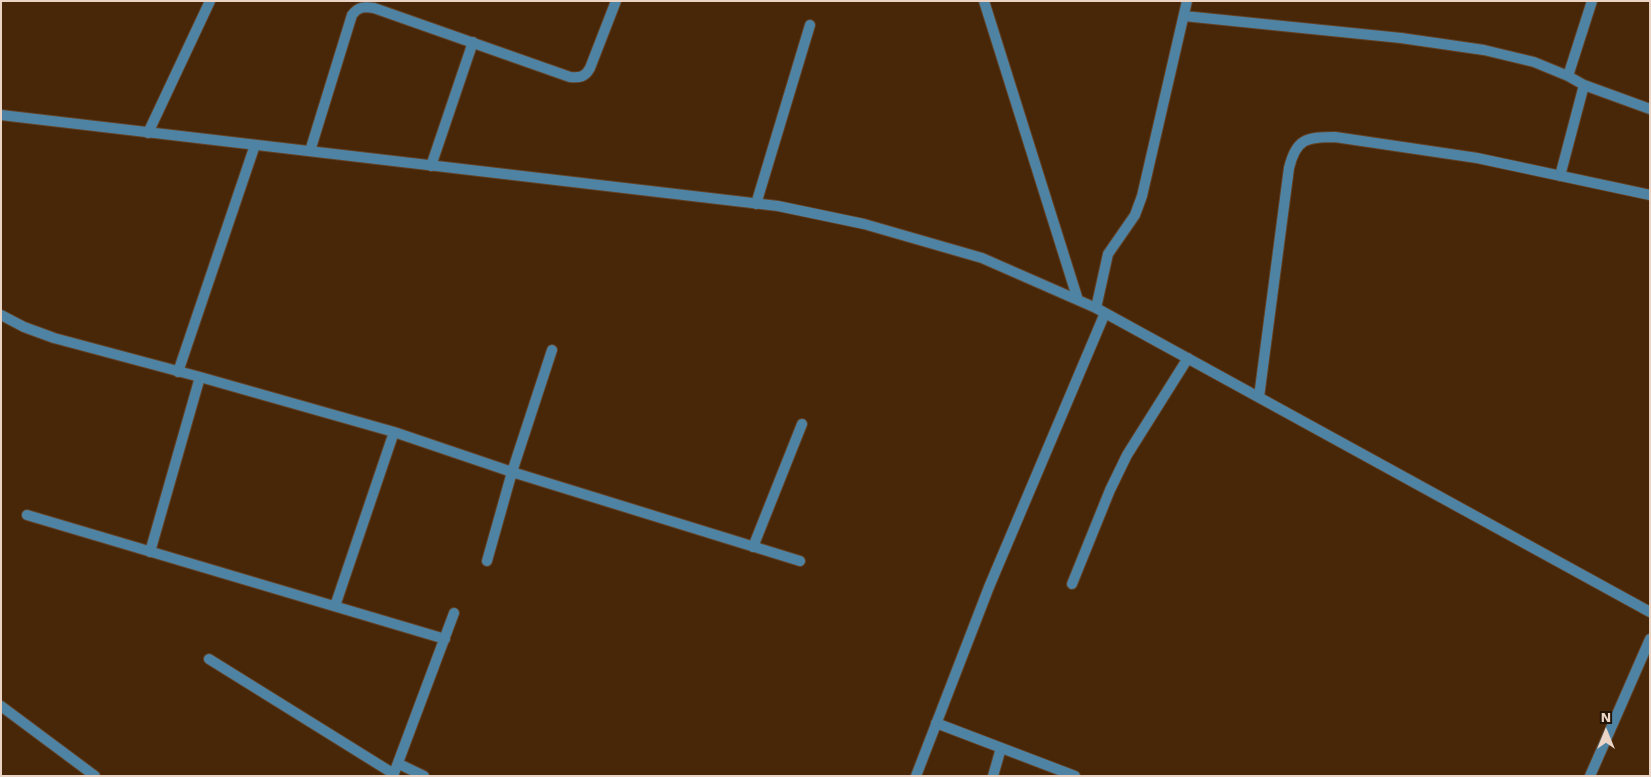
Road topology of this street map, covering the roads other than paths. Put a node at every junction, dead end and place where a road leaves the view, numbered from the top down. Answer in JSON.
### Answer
{"nodes":[{"id":1,"x":210,"y":1,"type":"edge"},
{"id":2,"x":616,"y":1,"type":"edge"},
{"id":3,"x":984,"y":1,"type":"edge"},
{"id":4,"x":1187,"y":1,"type":"edge"},
{"id":5,"x":1592,"y":1,"type":"edge"},
{"id":6,"x":1184,"y":16,"type":"junction"},
{"id":7,"x":810,"y":25,"type":"dead end"},
{"id":8,"x":473,"y":42,"type":"junction"},
{"id":9,"x":1568,"y":76,"type":"junction"},
{"id":10,"x":1584,"y":85,"type":"junction"},
{"id":11,"x":1650,"y":109,"type":"edge"},
{"id":12,"x":1,"y":115,"type":"edge"},
{"id":13,"x":148,"y":133,"type":"junction"},
{"id":14,"x":255,"y":145,"type":"junction"},
{"id":15,"x":310,"y":151,"type":"junction"},
{"id":16,"x":431,"y":166,"type":"junction"},
{"id":17,"x":1560,"y":176,"type":"junction"},
{"id":18,"x":1650,"y":195,"type":"edge"},
{"id":19,"x":756,"y":204,"type":"junction"},
{"id":20,"x":1078,"y":300,"type":"junction"},
{"id":21,"x":1101,"y":311,"type":"junction"},
{"id":22,"x":1,"y":315,"type":"edge"},
{"id":23,"x":552,"y":350,"type":"dead end"},
{"id":24,"x":1188,"y":358,"type":"junction"},
{"id":25,"x":178,"y":372,"type":"junction"},
{"id":26,"x":200,"y":377,"type":"junction"},
{"id":27,"x":1259,"y":397,"type":"junction"},
{"id":28,"x":802,"y":424,"type":"dead end"},
{"id":29,"x":394,"y":432,"type":"junction"},
{"id":30,"x":512,"y":472,"type":"junction"},
{"id":31,"x":27,"y":515,"type":"dead end"},
{"id":32,"x":754,"y":547,"type":"junction"},
{"id":33,"x":150,"y":552,"type":"junction"},
{"id":34,"x":800,"y":560,"type":"dead end"},
{"id":35,"x":487,"y":562,"type":"dead end"},
{"id":36,"x":1072,"y":584,"type":"dead end"},
{"id":37,"x":335,"y":606,"type":"junction"},
{"id":38,"x":1650,"y":612,"type":"edge"},
{"id":39,"x":454,"y":613,"type":"dead end"},
{"id":40,"x":445,"y":639,"type":"junction"},
{"id":41,"x":1650,"y":639,"type":"edge"},
{"id":42,"x":209,"y":659,"type":"dead end"},
{"id":43,"x":1,"y":706,"type":"edge"},
{"id":44,"x":936,"y":723,"type":"junction"},
{"id":45,"x":1001,"y":748,"type":"junction"},
{"id":46,"x":395,"y":771,"type":"edge"},
{"id":47,"x":95,"y":776,"type":"edge"},
{"id":48,"x":424,"y":776,"type":"edge"},
{"id":49,"x":916,"y":776,"type":"edge"},
{"id":50,"x":993,"y":776,"type":"edge"},
{"id":51,"x":1075,"y":776,"type":"edge"},
{"id":52,"x":1590,"y":776,"type":"edge"}],
"edges":[{"from":1,"to":13,"type":"street"},
{"from":2,"to":8,"type":"street"},
{"from":3,"to":20,"type":"street"},
{"from":4,"to":6,"type":"street"},
{"from":5,"to":9,"type":"street"},
{"from":6,"to":9,"type":"street"},
{"from":6,"to":21,"type":"street"},
{"from":7,"to":19,"type":"street"},
{"from":8,"to":15,"type":"street"},
{"from":8,"to":16,"type":"street"},
{"from":9,"to":10,"type":"street"},
{"from":10,"to":11,"type":"street"},
{"from":10,"to":17,"type":"street"},
{"from":12,"to":13,"type":"street"},
{"from":13,"to":14,"type":"street"},
{"from":14,"to":15,"type":"street"},
{"from":14,"to":25,"type":"street"},
{"from":15,"to":16,"type":"street"},
{"from":16,"to":19,"type":"street"},
{"from":17,"to":18,"type":"street"},
{"from":17,"to":27,"type":"street"},
{"from":19,"to":20,"type":"street"},
{"from":20,"to":21,"type":"street"},
{"from":21,"to":24,"type":"street"},
{"from":21,"to":44,"type":"street"},
{"from":22,"to":25,"type":"street"},
{"from":23,"to":30,"type":"street"},
{"from":24,"to":27,"type":"street"},
{"from":24,"to":36,"type":"street"},
{"from":25,"to":26,"type":"street"},
{"from":26,"to":29,"type":"street"},
{"from":26,"to":33,"type":"street"},
{"from":27,"to":38,"type":"street"},
{"from":28,"to":32,"type":"street"},
{"from":29,"to":30,"type":"street"},
{"from":29,"to":37,"type":"street"},
{"from":30,"to":32,"type":"street"},
{"from":30,"to":35,"type":"street"},
{"from":31,"to":33,"type":"street"},
{"from":32,"to":34,"type":"street"},
{"from":33,"to":37,"type":"street"},
{"from":37,"to":40,"type":"street"},
{"from":39,"to":40,"type":"street"},
{"from":40,"to":46,"type":"street"},
{"from":41,"to":52,"type":"street"},
{"from":42,"to":46,"type":"street"},
{"from":43,"to":47,"type":"street"},
{"from":44,"to":45,"type":"street"},
{"from":44,"to":49,"type":"street"},
{"from":45,"to":50,"type":"street"},
{"from":45,"to":51,"type":"street"},
{"from":46,"to":48,"type":"street"}]}
